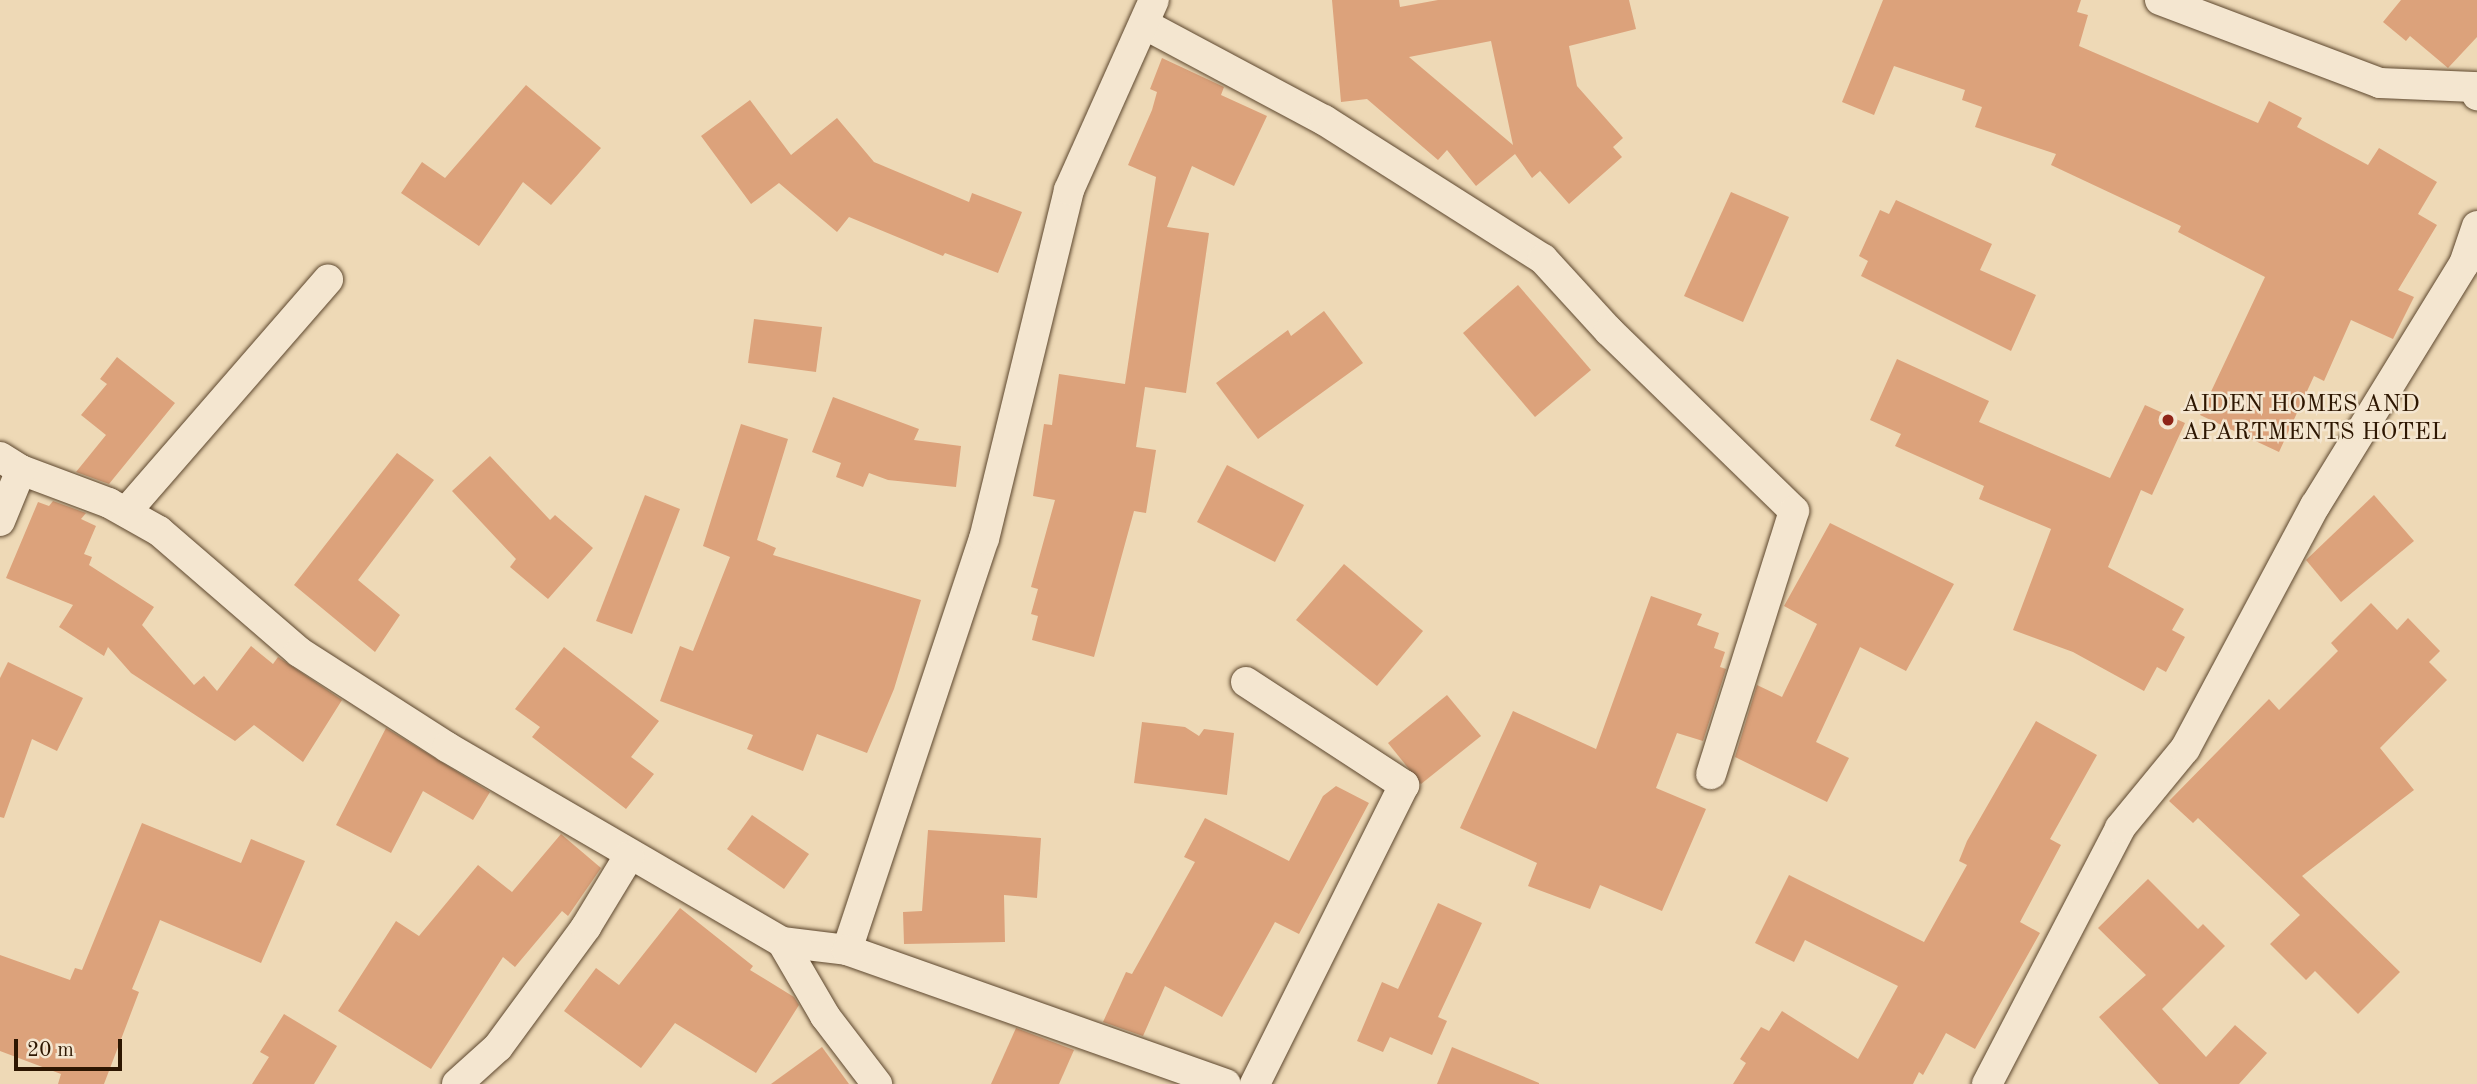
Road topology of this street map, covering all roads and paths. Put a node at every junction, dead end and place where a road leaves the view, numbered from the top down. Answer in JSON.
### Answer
{"nodes":[{"id":1,"x":2161,"y":0,"type":"edge"},
{"id":2,"x":1149,"y":12,"type":"edge"},
{"id":3,"x":2476,"y":88,"type":"edge"},
{"id":4,"x":2477,"y":226,"type":"edge"},
{"id":5,"x":328,"y":280,"type":"dead end"},
{"id":6,"x":10,"y":464,"type":"edge"},
{"id":7,"x":126,"y":512,"type":"junction"},
{"id":8,"x":0,"y":521,"type":"edge"},
{"id":9,"x":1246,"y":682,"type":"dead end"},
{"id":10,"x":1710,"y":774,"type":"dead end"},
{"id":11,"x":629,"y":856,"type":"junction"},
{"id":12,"x":782,"y":942,"type":"junction"},
{"id":13,"x":847,"y":950,"type":"junction"},
{"id":14,"x":457,"y":1084,"type":"edge"},
{"id":15,"x":877,"y":1084,"type":"edge"},
{"id":16,"x":1226,"y":1084,"type":"edge"},
{"id":17,"x":1255,"y":1084,"type":"edge"},
{"id":18,"x":1987,"y":1084,"type":"edge"}],
"edges":[{"from":1,"to":3,"type":"street"},
{"from":2,"to":10,"type":"street"},
{"from":2,"to":13,"type":"street"},
{"from":4,"to":18,"type":"street"},
{"from":5,"to":7,"type":"street"},
{"from":6,"to":7,"type":"street"},
{"from":6,"to":8,"type":"street"},
{"from":7,"to":11,"type":"street"},
{"from":9,"to":17,"type":"street"},
{"from":11,"to":12,"type":"street"},
{"from":11,"to":14,"type":"street"},
{"from":12,"to":13,"type":"street"},
{"from":12,"to":15,"type":"street"},
{"from":13,"to":16,"type":"street"}]}
